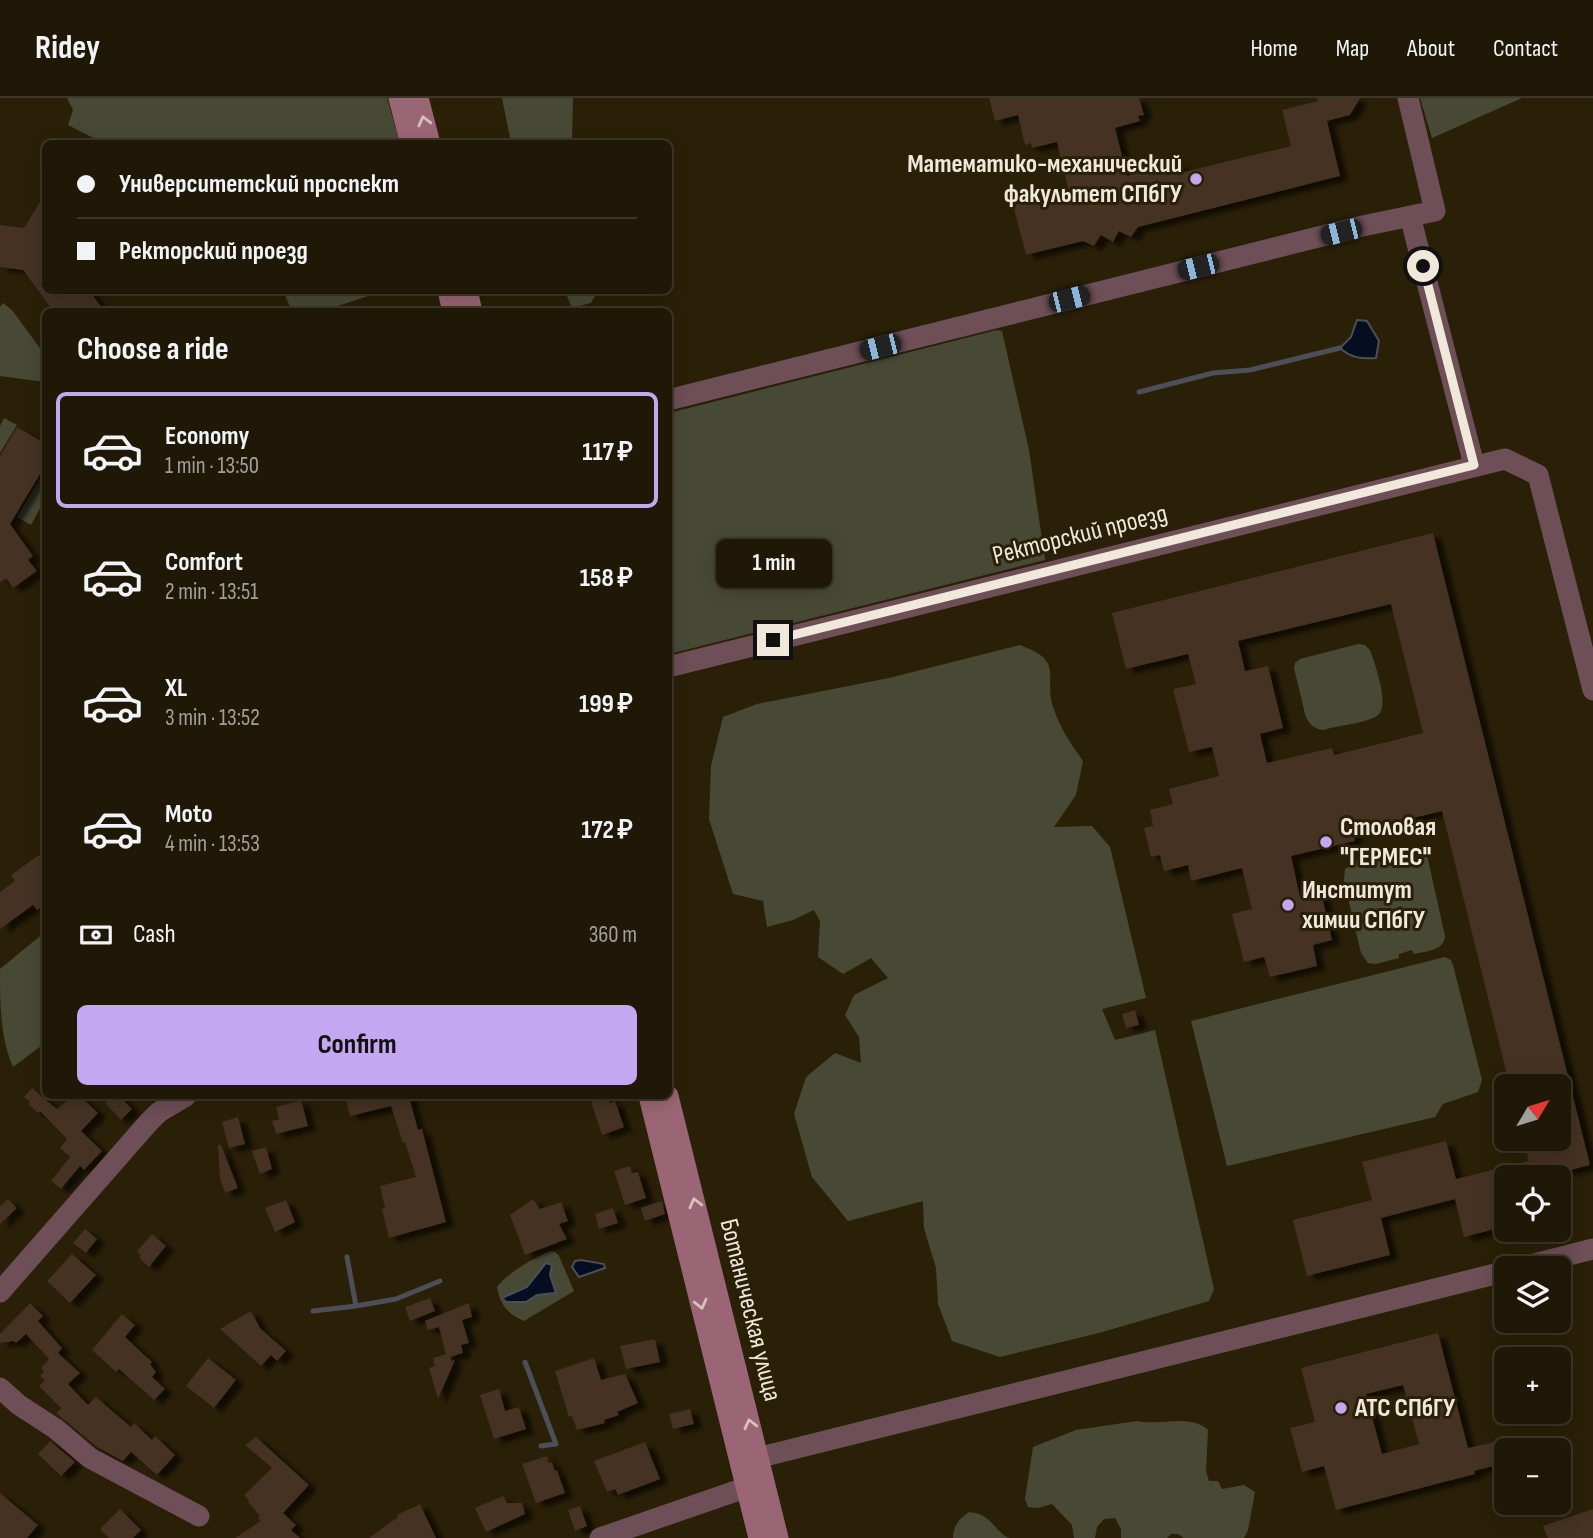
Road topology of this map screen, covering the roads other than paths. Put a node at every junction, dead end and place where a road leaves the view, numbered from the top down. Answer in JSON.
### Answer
{"nodes":[{"id":1,"x":400,"y":98,"type":"edge"},
{"id":2,"x":418,"y":98,"type":"edge"},
{"id":3,"x":1408,"y":98,"type":"edge"},
{"id":4,"x":410,"y":140,"type":"edge"},
{"id":5,"x":429,"y":140,"type":"edge"},
{"id":6,"x":1410,"y":216,"type":"junction"},
{"id":7,"x":672,"y":399,"type":"edge"},
{"id":8,"x":1474,"y":465,"type":"junction"},
{"id":9,"x":672,"y":666,"type":"edge"},
{"id":10,"x":1593,"y":690,"type":"edge"},
{"id":11,"x":181,"y":1099,"type":"edge"},
{"id":12,"x":650,"y":1099,"type":"edge"},
{"id":13,"x":669,"y":1099,"type":"edge"},
{"id":14,"x":1593,"y":1249,"type":"edge"},
{"id":15,"x":1566,"y":1256,"type":"edge"},
{"id":16,"x":1494,"y":1274,"type":"edge"},
{"id":17,"x":0,"y":1292,"type":"edge"},
{"id":18,"x":0,"y":1388,"type":"edge"},
{"id":19,"x":749,"y":1460,"type":"junction"},
{"id":20,"x":755,"y":1485,"type":"junction"},
{"id":21,"x":199,"y":1516,"type":"dead end"},
{"id":22,"x":600,"y":1538,"type":"edge"},
{"id":23,"x":759,"y":1538,"type":"edge"},
{"id":24,"x":778,"y":1538,"type":"edge"}],
"edges":[{"from":1,"to":4,"type":"street"},
{"from":5,"to":2,"type":"street","one_way":true},
{"from":3,"to":6,"type":"street"},
{"from":6,"to":7,"type":"street"},
{"from":6,"to":8,"type":"street"},
{"from":8,"to":9,"type":"street","name":"Ректорский проезд"},
{"from":8,"to":10,"type":"street","name":"Ректорский проезд"},
{"from":11,"to":17,"type":"street"},
{"from":12,"to":19,"type":"street","name":"Ботаническая улица","one_way":true},
{"from":19,"to":13,"type":"street","name":"Ботаническая улица","one_way":true},
{"from":14,"to":15,"type":"street"},
{"from":16,"to":19,"type":"street"},
{"from":18,"to":21,"type":"street"},
{"from":19,"to":20,"type":"street","name":"Ботаническая улица"},
{"from":20,"to":22,"type":"street"},
{"from":20,"to":23,"type":"street","name":"Ботаническая улица"},
{"from":20,"to":24,"type":"street","name":"Ботаническая улица"}]}
